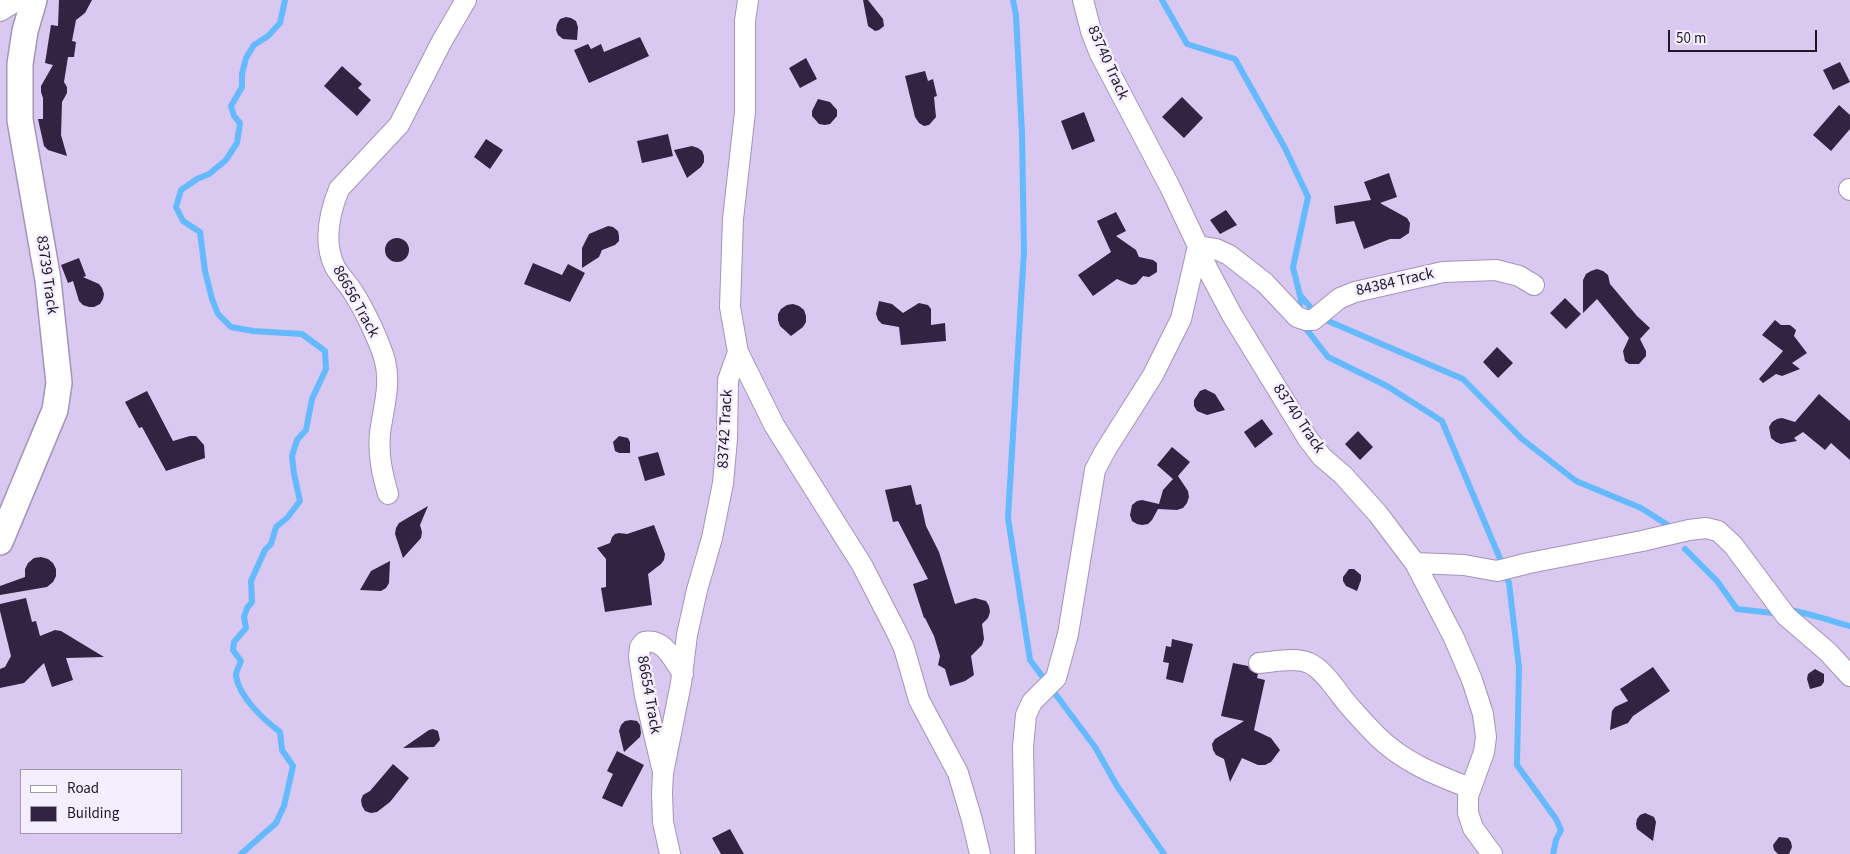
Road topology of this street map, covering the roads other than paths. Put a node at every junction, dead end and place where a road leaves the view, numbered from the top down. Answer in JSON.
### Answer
{"nodes":[{"id":1,"x":18,"y":0,"type":"edge"},
{"id":2,"x":34,"y":0,"type":"edge"},
{"id":3,"x":466,"y":0,"type":"edge"},
{"id":4,"x":748,"y":0,"type":"edge"},
{"id":5,"x":1083,"y":0,"type":"edge"},
{"id":6,"x":0,"y":11,"type":"edge"},
{"id":7,"x":1198,"y":246,"type":"junction"},
{"id":8,"x":1534,"y":285,"type":"dead end"},
{"id":9,"x":738,"y":352,"type":"junction"},
{"id":10,"x":388,"y":494,"type":"dead end"},
{"id":11,"x":0,"y":542,"type":"edge"},
{"id":12,"x":1415,"y":563,"type":"junction"},
{"id":13,"x":1259,"y":663,"type":"dead end"},
{"id":14,"x":683,"y":674,"type":"junction"},
{"id":15,"x":1850,"y":676,"type":"edge"},
{"id":16,"x":663,"y":773,"type":"junction"},
{"id":17,"x":1470,"y":788,"type":"junction"},
{"id":18,"x":670,"y":854,"type":"edge"},
{"id":19,"x":980,"y":854,"type":"edge"},
{"id":20,"x":1025,"y":854,"type":"edge"},
{"id":21,"x":1492,"y":854,"type":"edge"}],
"edges":[{"from":1,"to":6,"type":"street"},
{"from":2,"to":11,"type":"street","name":"83739 Track"},
{"from":3,"to":10,"type":"street","name":"86656 Track"},
{"from":4,"to":9,"type":"street","name":"83742 Track"},
{"from":5,"to":7,"type":"street","name":"83740 Track"},
{"from":7,"to":8,"type":"street","name":"84384 Track"},
{"from":7,"to":12,"type":"street","name":"83740 Track"},
{"from":7,"to":20,"type":"street"},
{"from":9,"to":14,"type":"street","name":"83742 Track"},
{"from":9,"to":19,"type":"street"},
{"from":12,"to":15,"type":"street"},
{"from":12,"to":17,"type":"street","name":"83740 Track"},
{"from":13,"to":17,"type":"street"},
{"from":14,"to":16,"type":"street","name":"83742 Track"},
{"from":14,"to":16,"type":"street","name":"86654 Track"},
{"from":16,"to":18,"type":"street","name":"83742 Track"},
{"from":17,"to":21,"type":"street","name":"83740 Track"}]}
